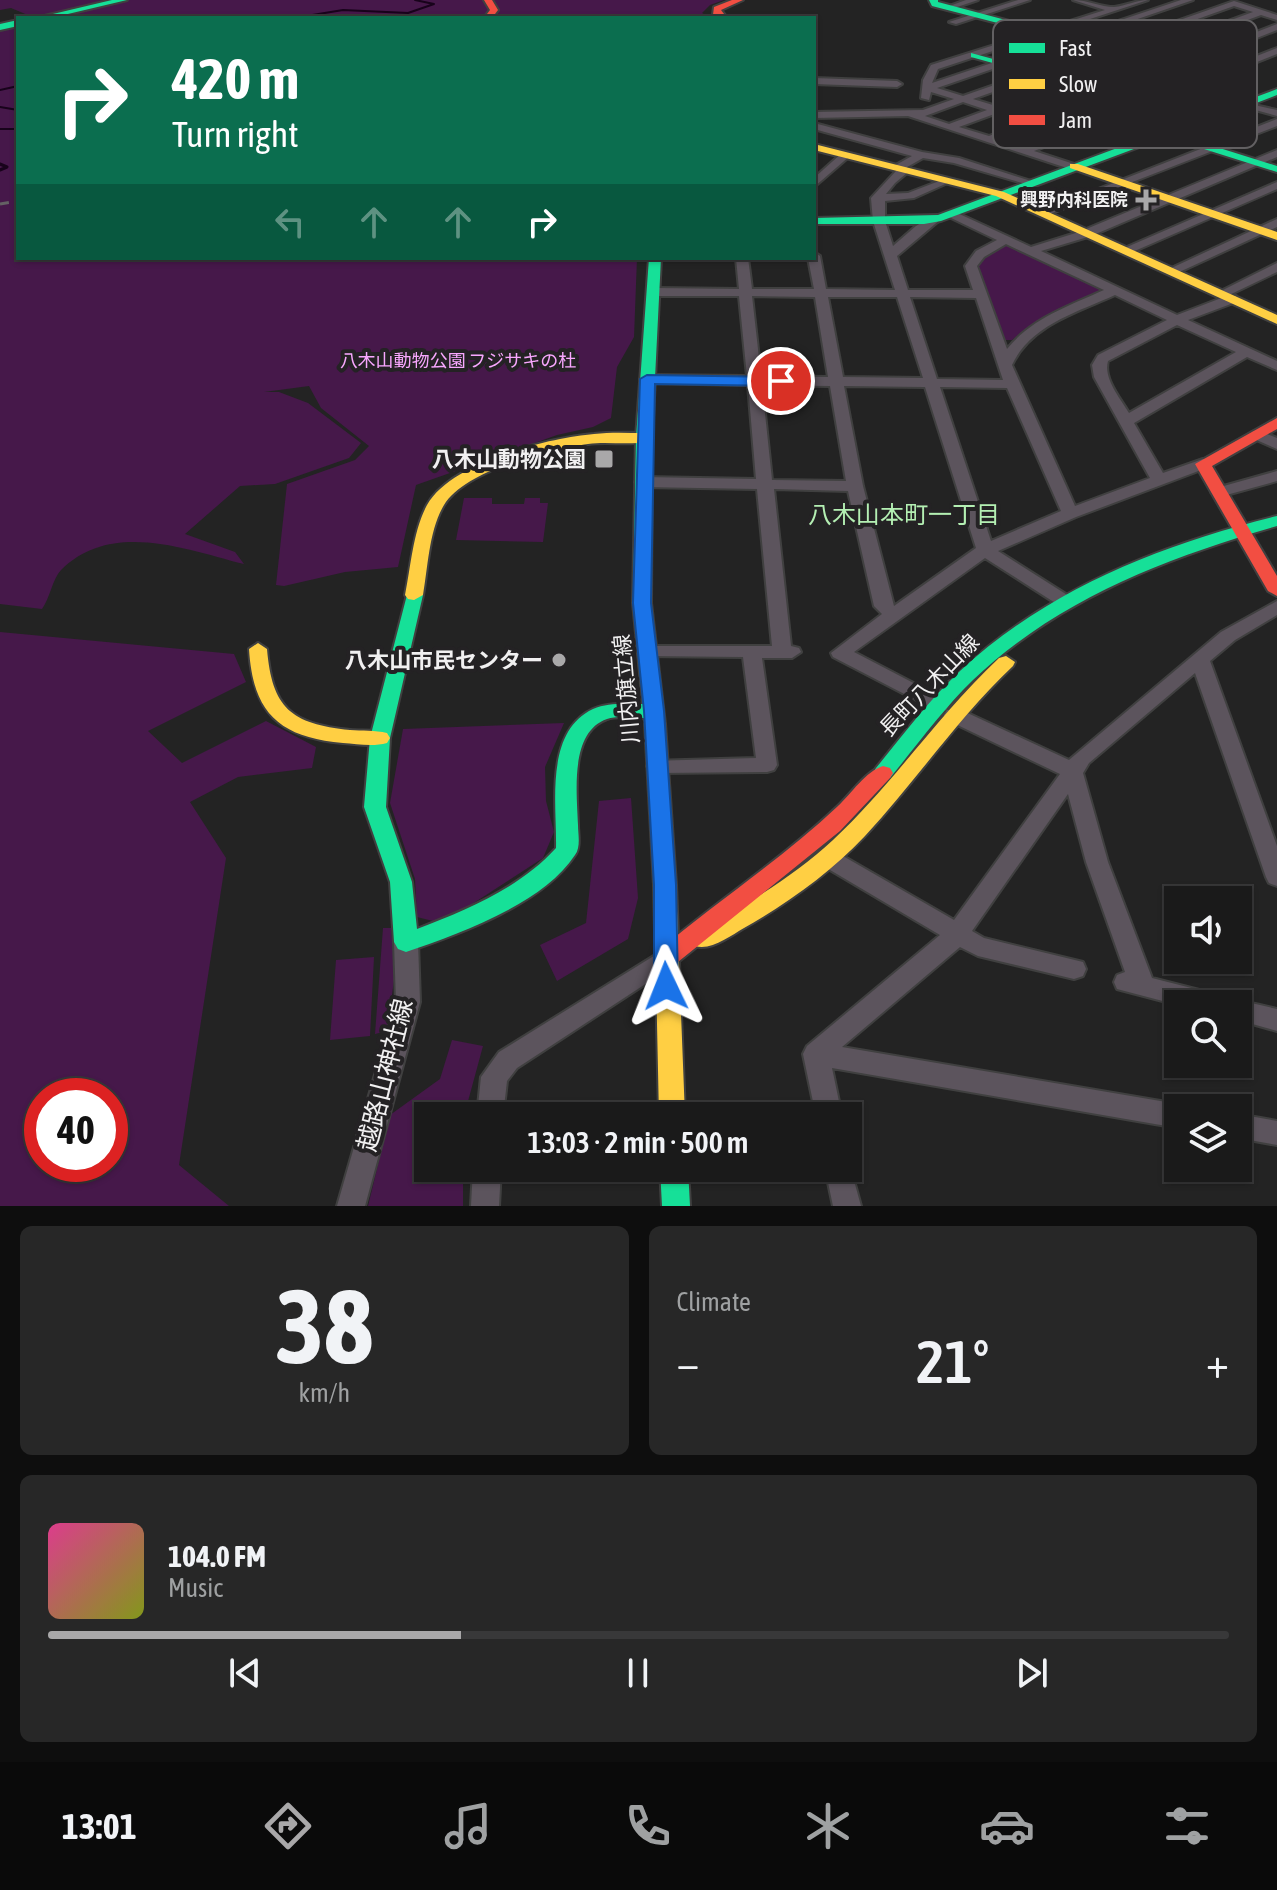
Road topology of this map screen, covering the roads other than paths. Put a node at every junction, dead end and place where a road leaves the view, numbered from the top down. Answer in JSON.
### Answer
{"nodes":[{"id":1,"x":123,"y":0,"type":"edge"},
{"id":2,"x":739,"y":0,"type":"edge"},
{"id":3,"x":1026,"y":0,"type":"edge"},
{"id":4,"x":1077,"y":0,"type":"edge"},
{"id":5,"x":1144,"y":0,"type":"edge"},
{"id":6,"x":1188,"y":0,"type":"edge"},
{"id":7,"x":1234,"y":3,"type":"junction"},
{"id":8,"x":975,"y":8,"type":"edge"},
{"id":9,"x":1112,"y":9,"type":"junction"},
{"id":10,"x":945,"y":10,"type":"edge"},
{"id":11,"x":1101,"y":12,"type":"junction"},
{"id":12,"x":1262,"y":12,"type":"junction"},
{"id":13,"x":49,"y":16,"type":"edge"},
{"id":14,"x":720,"y":16,"type":"edge"},
{"id":15,"x":1277,"y":18,"type":"edge"},
{"id":16,"x":1008,"y":20,"type":"edge"},
{"id":17,"x":1077,"y":20,"type":"edge"},
{"id":18,"x":1133,"y":20,"type":"joint"},
{"id":19,"x":1185,"y":20,"type":"edge"},
{"id":20,"x":1240,"y":20,"type":"edge"},
{"id":21,"x":1277,"y":27,"type":"edge"},
{"id":22,"x":1257,"y":35,"type":"edge"},
{"id":23,"x":993,"y":49,"type":"edge"},
{"id":24,"x":974,"y":55,"type":"junction"},
{"id":25,"x":993,"y":60,"type":"edge"},
{"id":26,"x":993,"y":67,"type":"edge"},
{"id":27,"x":816,"y":81,"type":"edge"},
{"id":28,"x":927,"y":88,"type":"junction"},
{"id":29,"x":993,"y":89,"type":"edge"},
{"id":30,"x":1277,"y":92,"type":"edge"},
{"id":31,"x":964,"y":99,"type":"junction"},
{"id":32,"x":1257,"y":99,"type":"edge"},
{"id":33,"x":993,"y":107,"type":"edge"},
{"id":34,"x":1257,"y":108,"type":"edge"},
{"id":35,"x":993,"y":111,"type":"edge"},
{"id":36,"x":902,"y":112,"type":"junction"},
{"id":37,"x":878,"y":113,"type":"junction"},
{"id":38,"x":924,"y":113,"type":"junction"},
{"id":39,"x":1277,"y":113,"type":"edge"},
{"id":40,"x":816,"y":115,"type":"edge"},
{"id":41,"x":1277,"y":122,"type":"edge"},
{"id":42,"x":816,"y":127,"type":"edge"},
{"id":43,"x":949,"y":127,"type":"junction"},
{"id":44,"x":1257,"y":130,"type":"edge"},
{"id":45,"x":993,"y":138,"type":"edge"},
{"id":46,"x":989,"y":140,"type":"junction"},
{"id":47,"x":993,"y":141,"type":"edge"},
{"id":48,"x":816,"y":148,"type":"edge"},
{"id":49,"x":1014,"y":148,"type":"edge"},
{"id":50,"x":1032,"y":148,"type":"edge"},
{"id":51,"x":1122,"y":148,"type":"edge"},
{"id":52,"x":1211,"y":148,"type":"joint"},
{"id":53,"x":1024,"y":151,"type":"junction"},
{"id":54,"x":1277,"y":153,"type":"edge"},
{"id":55,"x":846,"y":155,"type":"junction"},
{"id":56,"x":921,"y":155,"type":"junction"},
{"id":57,"x":1256,"y":162,"type":"junction"},
{"id":58,"x":1074,"y":166,"type":"junction"},
{"id":59,"x":901,"y":169,"type":"junction"},
{"id":60,"x":1277,"y":169,"type":"edge"},
{"id":61,"x":947,"y":181,"type":"junction"},
{"id":62,"x":816,"y":182,"type":"edge"},
{"id":63,"x":1029,"y":182,"type":"junction"},
{"id":64,"x":1123,"y":183,"type":"junction"},
{"id":65,"x":1277,"y":185,"type":"edge"},
{"id":66,"x":1000,"y":194,"type":"junction"},
{"id":67,"x":877,"y":198,"type":"junction"},
{"id":68,"x":1168,"y":198,"type":"junction"},
{"id":69,"x":1043,"y":213,"type":"junction"},
{"id":70,"x":1211,"y":214,"type":"junction"},
{"id":71,"x":943,"y":217,"type":"junction"},
{"id":72,"x":816,"y":221,"type":"edge"},
{"id":73,"x":879,"y":221,"type":"junction"},
{"id":74,"x":1272,"y":230,"type":"edge"},
{"id":75,"x":1086,"y":232,"type":"junction"},
{"id":76,"x":1005,"y":240,"type":"junction"},
{"id":77,"x":1126,"y":250,"type":"junction"},
{"id":78,"x":1030,"y":251,"type":"junction"},
{"id":79,"x":890,"y":256,"type":"junction"},
{"id":80,"x":655,"y":260,"type":"edge"},
{"id":81,"x":742,"y":260,"type":"edge"},
{"id":82,"x":815,"y":260,"type":"edge"},
{"id":83,"x":1277,"y":267,"type":"edge"},
{"id":84,"x":1171,"y":271,"type":"junction"},
{"id":85,"x":1116,"y":290,"type":"junction"},
{"id":86,"x":655,"y":292,"type":"junction"},
{"id":87,"x":745,"y":292,"type":"junction"},
{"id":88,"x":822,"y":293,"type":"junction"},
{"id":89,"x":903,"y":294,"type":"junction"},
{"id":90,"x":980,"y":294,"type":"junction"},
{"id":91,"x":1226,"y":296,"type":"junction"},
{"id":92,"x":1275,"y":316,"type":"edge"},
{"id":93,"x":1178,"y":319,"type":"junction"},
{"id":94,"x":1247,"y":352,"type":"junction"},
{"id":95,"x":1005,"y":366,"type":"junction"},
{"id":96,"x":1277,"y":366,"type":"edge"},
{"id":97,"x":647,"y":379,"type":"junction"},
{"id":98,"x":754,"y":381,"type":"junction"},
{"id":99,"x":837,"y":382,"type":"junction"},
{"id":100,"x":930,"y":384,"type":"junction"},
{"id":101,"x":1012,"y":384,"type":"junction"},
{"id":102,"x":1126,"y":421,"type":"junction"},
{"id":103,"x":1277,"y":423,"type":"edge"},
{"id":104,"x":1257,"y":435,"type":"junction"},
{"id":105,"x":644,"y":438,"type":"junction"},
{"id":106,"x":1277,"y":444,"type":"edge"},
{"id":107,"x":1203,"y":464,"type":"junction"},
{"id":108,"x":1277,"y":476,"type":"edge"},
{"id":109,"x":643,"y":482,"type":"junction"},
{"id":110,"x":1160,"y":482,"type":"junction"},
{"id":111,"x":764,"y":483,"type":"junction"},
{"id":112,"x":855,"y":486,"type":"junction"},
{"id":113,"x":1219,"y":492,"type":"junction"},
{"id":114,"x":1070,"y":513,"type":"junction"},
{"id":115,"x":1277,"y":521,"type":"edge"},
{"id":116,"x":1277,"y":531,"type":"edge"},
{"id":117,"x":1243,"y":536,"type":"junction"},
{"id":118,"x":985,"y":550,"type":"junction"},
{"id":119,"x":1277,"y":591,"type":"edge"},
{"id":120,"x":1066,"y":602,"type":"junction"},
{"id":121,"x":1277,"y":607,"type":"edge"},
{"id":122,"x":893,"y":614,"type":"junction"},
{"id":123,"x":258,"y":649,"type":"dead end"},
{"id":124,"x":646,"y":650,"type":"junction"},
{"id":125,"x":752,"y":652,"type":"junction"},
{"id":126,"x":1200,"y":659,"type":"junction"},
{"id":127,"x":946,"y":710,"type":"junction"},
{"id":128,"x":654,"y":711,"type":"junction"},
{"id":129,"x":380,"y":738,"type":"junction"},
{"id":130,"x":657,"y":766,"type":"junction"},
{"id":131,"x":1072,"y":772,"type":"junction"},
{"id":132,"x":828,"y":858,"type":"junction"},
{"id":133,"x":1277,"y":877,"type":"edge"},
{"id":134,"x":956,"y":936,"type":"junction"},
{"id":135,"x":406,"y":942,"type":"junction"},
{"id":136,"x":665,"y":959,"type":"junction"},
{"id":137,"x":1074,"y":969,"type":"dead end"},
{"id":138,"x":1164,"y":991,"type":"edge"},
{"id":139,"x":1252,"y":1014,"type":"edge"},
{"id":140,"x":1277,"y":1020,"type":"edge"},
{"id":141,"x":816,"y":1054,"type":"junction"},
{"id":142,"x":491,"y":1102,"type":"edge"},
{"id":143,"x":671,"y":1102,"type":"edge"},
{"id":144,"x":826,"y":1102,"type":"edge"},
{"id":145,"x":1164,"y":1114,"type":"edge"},
{"id":146,"x":1252,"y":1129,"type":"edge"},
{"id":147,"x":1277,"y":1133,"type":"edge"},
{"id":148,"x":486,"y":1182,"type":"edge"},
{"id":149,"x":675,"y":1182,"type":"edge"},
{"id":150,"x":842,"y":1182,"type":"edge"},
{"id":151,"x":351,"y":1206,"type":"edge"},
{"id":152,"x":485,"y":1206,"type":"edge"},
{"id":153,"x":676,"y":1206,"type":"edge"},
{"id":154,"x":847,"y":1206,"type":"edge"}],
"edges":[{"from":1,"to":13,"type":"street"},
{"from":2,"to":14,"type":"street"},
{"from":3,"to":8,"type":"street"},
{"from":4,"to":9,"type":"street"},
{"from":5,"to":9,"type":"street"},
{"from":6,"to":7,"type":"street"},
{"from":6,"to":18,"type":"street"},
{"from":7,"to":12,"type":"street"},
{"from":7,"to":19,"type":"street"},
{"from":8,"to":10,"type":"street"},
{"from":8,"to":16,"type":"street"},
{"from":9,"to":11,"type":"street"},
{"from":11,"to":17,"type":"street"},
{"from":11,"to":18,"type":"street"},
{"from":12,"to":15,"type":"street"},
{"from":12,"to":20,"type":"street"},
{"from":21,"to":22,"type":"street"},
{"from":23,"to":24,"type":"street"},
{"from":24,"to":25,"type":"street"},
{"from":24,"to":28,"type":"street"},
{"from":26,"to":28,"type":"street"},
{"from":27,"to":37,"type":"street"},
{"from":28,"to":31,"type":"street"},
{"from":28,"to":38,"type":"street"},
{"from":29,"to":31,"type":"street"},
{"from":30,"to":32,"type":"street"},
{"from":31,"to":33,"type":"street"},
{"from":31,"to":38,"type":"street"},
{"from":34,"to":39,"type":"street"},
{"from":35,"to":43,"type":"street"},
{"from":36,"to":37,"type":"street"},
{"from":36,"to":38,"type":"street"},
{"from":36,"to":43,"type":"street"},
{"from":37,"to":40,"type":"street"},
{"from":41,"to":44,"type":"street"},
{"from":42,"to":56,"type":"street"},
{"from":43,"to":46,"type":"street"},
{"from":45,"to":46,"type":"street"},
{"from":46,"to":47,"type":"street"},
{"from":48,"to":55,"type":"street"},
{"from":49,"to":53,"type":"street"},
{"from":50,"to":53,"type":"street"},
{"from":51,"to":58,"type":"street"},
{"from":52,"to":57,"type":"street"},
{"from":52,"to":64,"type":"street"},
{"from":53,"to":58,"type":"street"},
{"from":54,"to":57,"type":"street"},
{"from":55,"to":59,"type":"street"},
{"from":55,"to":62,"type":"street"},
{"from":56,"to":59,"type":"street"},
{"from":56,"to":63,"type":"street"},
{"from":57,"to":60,"type":"street"},
{"from":57,"to":68,"type":"street"},
{"from":58,"to":63,"type":"street"},
{"from":58,"to":64,"type":"street"},
{"from":59,"to":61,"type":"street"},
{"from":59,"to":67,"type":"street"},
{"from":61,"to":66,"type":"street"},
{"from":61,"to":67,"type":"street"},
{"from":63,"to":66,"type":"street"},
{"from":64,"to":68,"type":"street"},
{"from":64,"to":69,"type":"street"},
{"from":65,"to":70,"type":"street"},
{"from":66,"to":69,"type":"street"},
{"from":66,"to":71,"type":"street"},
{"from":67,"to":73,"type":"street"},
{"from":68,"to":70,"type":"street"},
{"from":68,"to":75,"type":"street"},
{"from":69,"to":75,"type":"street"},
{"from":70,"to":74,"type":"street"},
{"from":70,"to":77,"type":"street"},
{"from":71,"to":73,"type":"street"},
{"from":71,"to":76,"type":"street"},
{"from":71,"to":79,"type":"street"},
{"from":72,"to":73,"type":"street"},
{"from":73,"to":79,"type":"street"},
{"from":74,"to":84,"type":"street"},
{"from":75,"to":77,"type":"street"},
{"from":75,"to":78,"type":"street"},
{"from":76,"to":78,"type":"street"},
{"from":76,"to":90,"type":"street"},
{"from":77,"to":84,"type":"street"},
{"from":78,"to":85,"type":"street"},
{"from":79,"to":89,"type":"street"},
{"from":80,"to":86,"type":"street","name":"川内旗立線"},
{"from":81,"to":87,"type":"street"},
{"from":82,"to":88,"type":"street"},
{"from":83,"to":91,"type":"street"},
{"from":84,"to":91,"type":"street"},
{"from":85,"to":93,"type":"street"},
{"from":85,"to":95,"type":"street"},
{"from":86,"to":87,"type":"street"},
{"from":86,"to":97,"type":"street","name":"川内旗立線"},
{"from":87,"to":88,"type":"street"},
{"from":87,"to":98,"type":"street"},
{"from":88,"to":89,"type":"street"},
{"from":88,"to":99,"type":"street"},
{"from":89,"to":90,"type":"street"},
{"from":89,"to":100,"type":"street"},
{"from":90,"to":95,"type":"street"},
{"from":91,"to":92,"type":"street"},
{"from":91,"to":93,"type":"street"},
{"from":93,"to":94,"type":"street"},
{"from":93,"to":102,"type":"street"},
{"from":94,"to":96,"type":"street"},
{"from":94,"to":102,"type":"street"},
{"from":95,"to":101,"type":"street"},
{"from":97,"to":98,"type":"street"},
{"from":97,"to":105,"type":"street","name":"川内旗立線"},
{"from":98,"to":99,"type":"street"},
{"from":98,"to":111,"type":"street"},
{"from":99,"to":100,"type":"street"},
{"from":99,"to":112,"type":"street"},
{"from":100,"to":101,"type":"street"},
{"from":100,"to":118,"type":"street"},
{"from":101,"to":114,"type":"street"},
{"from":102,"to":110,"type":"street"},
{"from":103,"to":104,"type":"street"},
{"from":104,"to":106,"type":"street"},
{"from":104,"to":107,"type":"street"},
{"from":105,"to":109,"type":"street","name":"川内旗立線"},
{"from":105,"to":129,"type":"street"},
{"from":107,"to":110,"type":"street"},
{"from":107,"to":113,"type":"street"},
{"from":108,"to":113,"type":"street"},
{"from":109,"to":111,"type":"street"},
{"from":109,"to":124,"type":"street","name":"川内旗立線"},
{"from":110,"to":114,"type":"street"},
{"from":111,"to":112,"type":"street"},
{"from":111,"to":125,"type":"street"},
{"from":112,"to":122,"type":"street"},
{"from":113,"to":117,"type":"street"},
{"from":114,"to":118,"type":"street"},
{"from":115,"to":117,"type":"street","name":"長町八木山線"},
{"from":116,"to":117,"type":"street"},
{"from":117,"to":119,"type":"street"},
{"from":117,"to":120,"type":"street","name":"長町八木山線"},
{"from":117,"to":127,"type":"street"},
{"from":118,"to":120,"type":"street"},
{"from":118,"to":122,"type":"street"},
{"from":120,"to":127,"type":"street","name":"長町八木山線"},
{"from":121,"to":126,"type":"street"},
{"from":122,"to":127,"type":"street"},
{"from":123,"to":129,"type":"street"},
{"from":124,"to":125,"type":"street"},
{"from":124,"to":128,"type":"street","name":"川内旗立線"},
{"from":125,"to":130,"type":"street"},
{"from":126,"to":131,"type":"street"},
{"from":126,"to":133,"type":"street"},
{"from":127,"to":131,"type":"street"},
{"from":127,"to":132,"type":"street"},
{"from":127,"to":136,"type":"street","name":"長町八木山線"},
{"from":128,"to":130,"type":"street","name":"川内旗立線"},
{"from":128,"to":135,"type":"street"},
{"from":129,"to":135,"type":"street"},
{"from":130,"to":136,"type":"street","name":"川内旗立線"},
{"from":131,"to":134,"type":"street"},
{"from":131,"to":138,"type":"street"},
{"from":132,"to":134,"type":"street"},
{"from":132,"to":136,"type":"street"},
{"from":134,"to":137,"type":"street"},
{"from":134,"to":141,"type":"street"},
{"from":135,"to":151,"type":"street","name":"越路山神社線"},
{"from":136,"to":142,"type":"street"},
{"from":136,"to":143,"type":"street","name":"川内旗立線"},
{"from":139,"to":140,"type":"street"},
{"from":141,"to":144,"type":"street"},
{"from":141,"to":145,"type":"street"},
{"from":146,"to":147,"type":"street"},
{"from":148,"to":152,"type":"street"},
{"from":149,"to":153,"type":"street"},
{"from":150,"to":154,"type":"street"}]}
